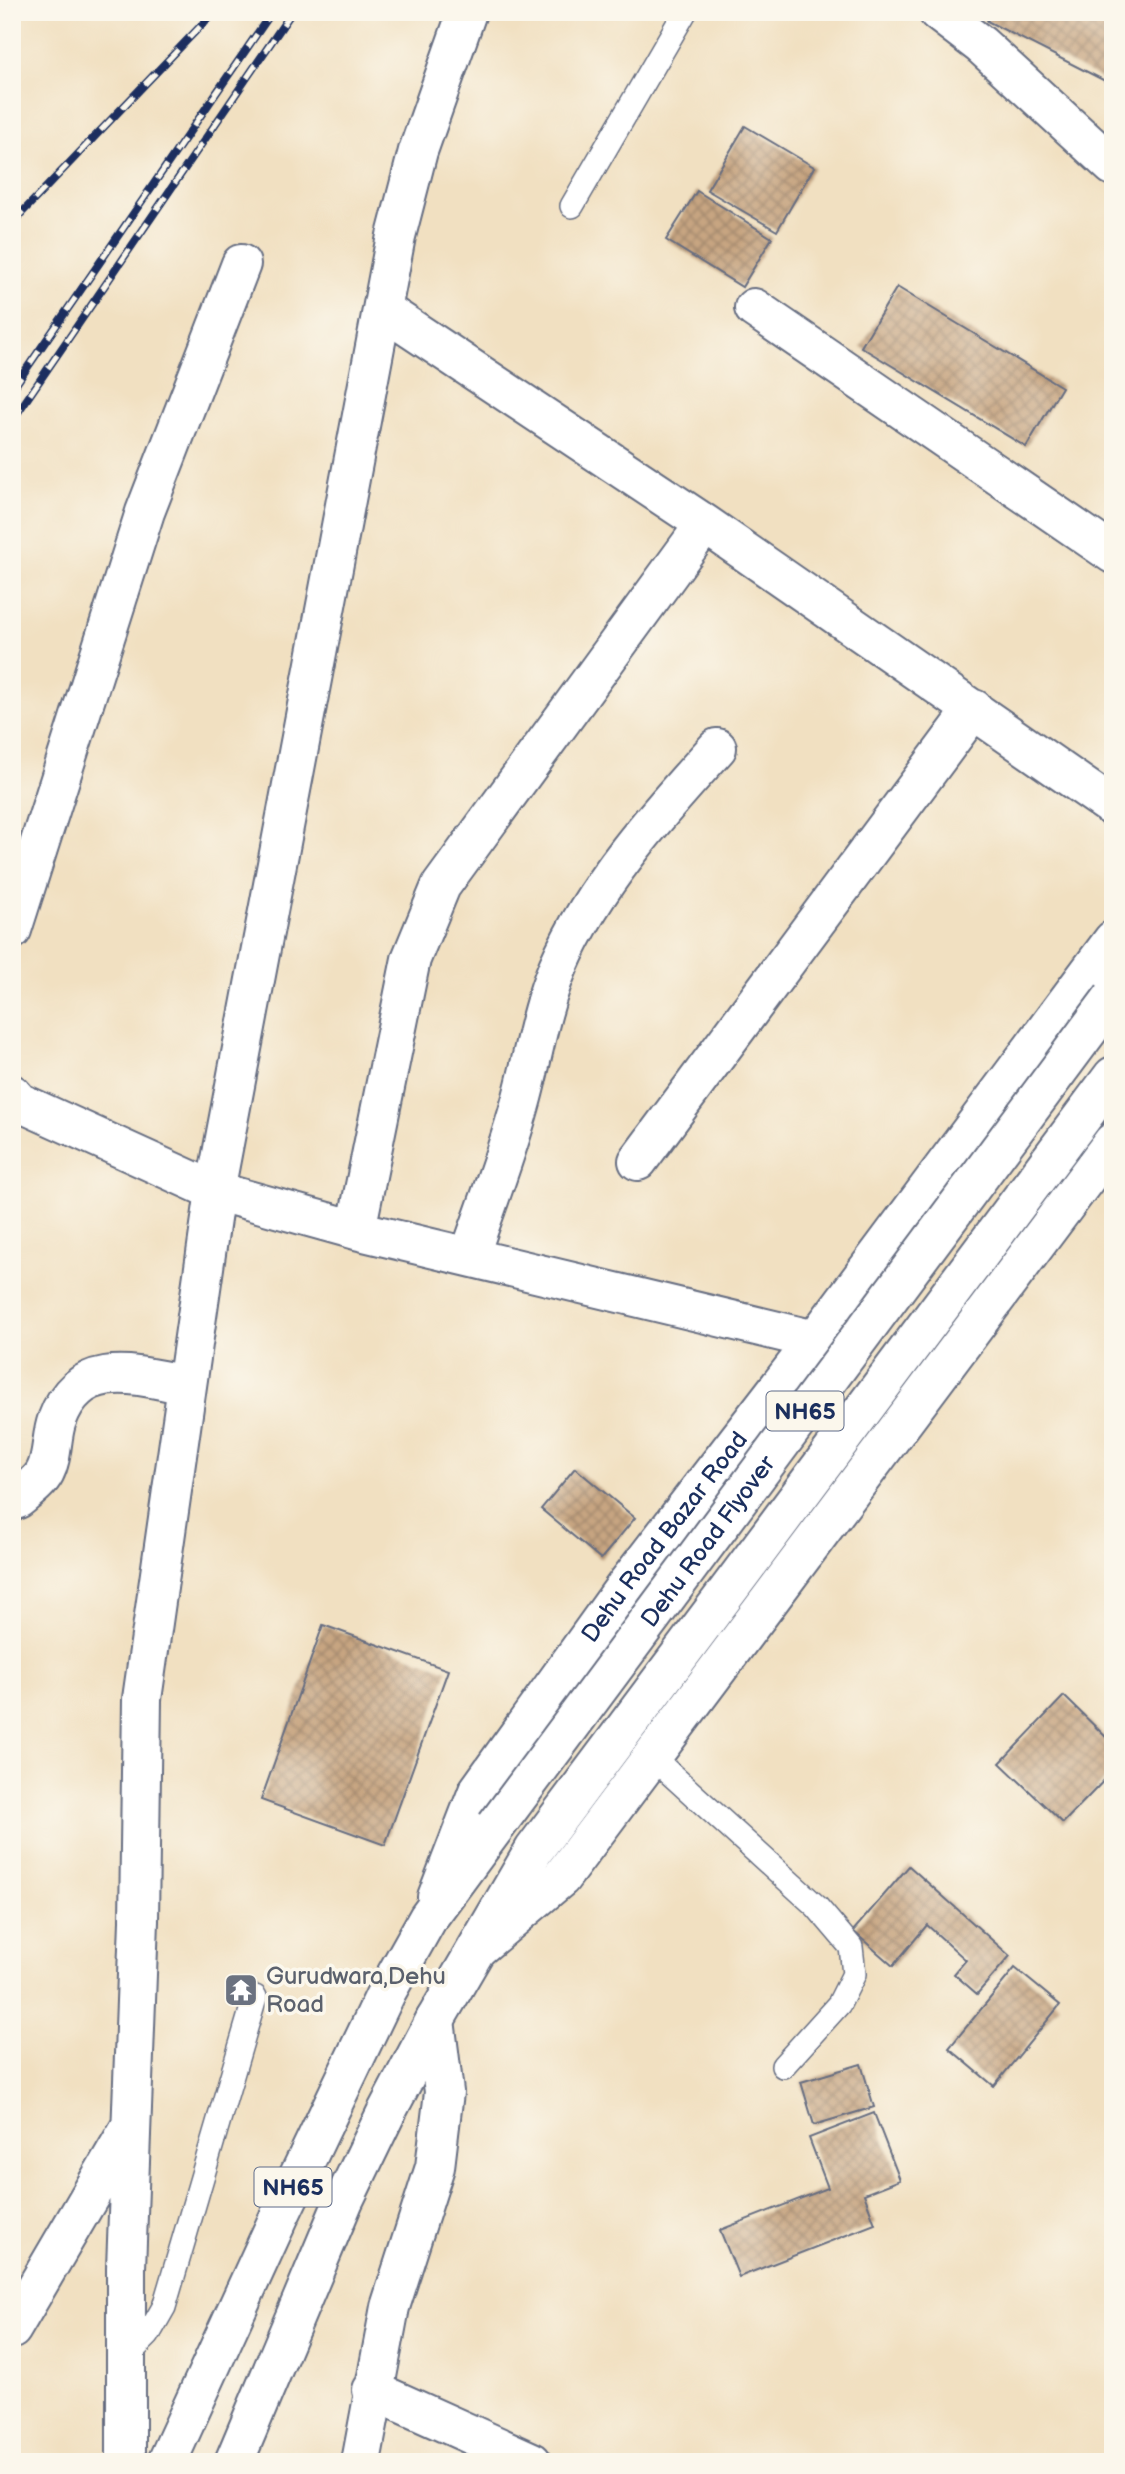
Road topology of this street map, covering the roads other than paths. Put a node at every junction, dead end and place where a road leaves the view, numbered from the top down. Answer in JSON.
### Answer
{"nodes":[{"id":1,"x":467,"y":12,"type":"edge"},
{"id":2,"x":685,"y":12,"type":"edge"},
{"id":3,"x":938,"y":12,"type":"edge"},
{"id":4,"x":1113,"y":166,"type":"edge"},
{"id":5,"x":572,"y":206,"type":"dead end"},
{"id":6,"x":241,"y":264,"type":"dead end"},
{"id":7,"x":754,"y":308,"type":"dead end"},
{"id":8,"x":383,"y":310,"type":"junction"},
{"id":9,"x":705,"y":524,"type":"junction"},
{"id":10,"x":1113,"y":548,"type":"edge"},
{"id":11,"x":1112,"y":554,"type":"edge"},
{"id":12,"x":974,"y":709,"type":"junction"},
{"id":13,"x":717,"y":748,"type":"dead end"},
{"id":14,"x":1113,"y":807,"type":"edge"},
{"id":15,"x":12,"y":930,"type":"edge"},
{"id":16,"x":1113,"y":940,"type":"edge"},
{"id":17,"x":1113,"y":997,"type":"edge"},
{"id":18,"x":1064,"y":1003,"type":"junction"},
{"id":19,"x":1113,"y":1036,"type":"edge"},
{"id":20,"x":1113,"y":1076,"type":"edge"},
{"id":21,"x":12,"y":1094,"type":"edge"},
{"id":22,"x":1113,"y":1142,"type":"edge"},
{"id":23,"x":638,"y":1161,"type":"dead end"},
{"id":24,"x":215,"y":1191,"type":"junction"},
{"id":25,"x":356,"y":1230,"type":"junction"},
{"id":26,"x":469,"y":1257,"type":"junction"},
{"id":27,"x":815,"y":1340,"type":"junction"},
{"id":28,"x":187,"y":1385,"type":"junction"},
{"id":29,"x":12,"y":1501,"type":"edge"},
{"id":30,"x":652,"y":1757,"type":"junction"},
{"id":31,"x":428,"y":1918,"type":"junction"},
{"id":32,"x":476,"y":1950,"type":"junction"},
{"id":33,"x":255,"y":1997,"type":"dead end"},
{"id":34,"x":435,"y":2021,"type":"junction"},
{"id":35,"x":783,"y":2066,"type":"dead end"},
{"id":36,"x":131,"y":2124,"type":"junction"},
{"id":37,"x":12,"y":2329,"type":"edge"},
{"id":38,"x":125,"y":2358,"type":"junction"},
{"id":39,"x":372,"y":2390,"type":"junction"},
{"id":40,"x":126,"y":2462,"type":"edge"},
{"id":41,"x":167,"y":2462,"type":"edge"},
{"id":42,"x":234,"y":2462,"type":"edge"},
{"id":43,"x":360,"y":2462,"type":"edge"},
{"id":44,"x":532,"y":2462,"type":"edge"}],
"edges":[{"from":1,"to":8,"type":"main road"},
{"from":2,"to":5,"type":"lane"},
{"from":3,"to":4,"type":"main road"},
{"from":6,"to":15,"type":"main road"},
{"from":7,"to":11,"type":"main road"},
{"from":8,"to":9,"type":"main road"},
{"from":8,"to":24,"type":"main road"},
{"from":9,"to":12,"type":"main road"},
{"from":9,"to":25,"type":"main road"},
{"from":10,"to":11,"type":"main road"},
{"from":12,"to":14,"type":"main road"},
{"from":12,"to":23,"type":"main road"},
{"from":13,"to":26,"type":"main road"},
{"from":16,"to":18,"type":"main road","name":"Dehu Road Bazar Road"},
{"from":17,"to":31,"type":"main road","name":"Dehu Road Flyover","number":"NH65","bridge":true},
{"from":18,"to":19,"type":"main road"},
{"from":18,"to":27,"type":"main road","name":"Dehu Road Bazar Road"},
{"from":20,"to":32,"type":"main road","name":"Dehu Road Flyover","number":"NH65"},
{"from":21,"to":24,"type":"main road"},
{"from":22,"to":30,"type":"main road"},
{"from":24,"to":25,"type":"main road"},
{"from":24,"to":28,"type":"main road"},
{"from":25,"to":26,"type":"main road"},
{"from":26,"to":27,"type":"main road"},
{"from":27,"to":31,"type":"main road","name":"Dehu Road Bazar Road"},
{"from":28,"to":29,"type":"main road"},
{"from":28,"to":36,"type":"main road"},
{"from":30,"to":32,"type":"main road"},
{"from":30,"to":35,"type":"lane"},
{"from":31,"to":41,"type":"main road","number":"NH65"},
{"from":32,"to":34,"type":"main road","number":"NH65"},
{"from":33,"to":38,"type":"lane"},
{"from":34,"to":39,"type":"main road"},
{"from":34,"to":42,"type":"main road","number":"NH65"},
{"from":36,"to":37,"type":"main road"},
{"from":36,"to":38,"type":"main road"},
{"from":38,"to":40,"type":"main road"},
{"from":39,"to":43,"type":"main road"},
{"from":39,"to":44,"type":"main road"}]}
